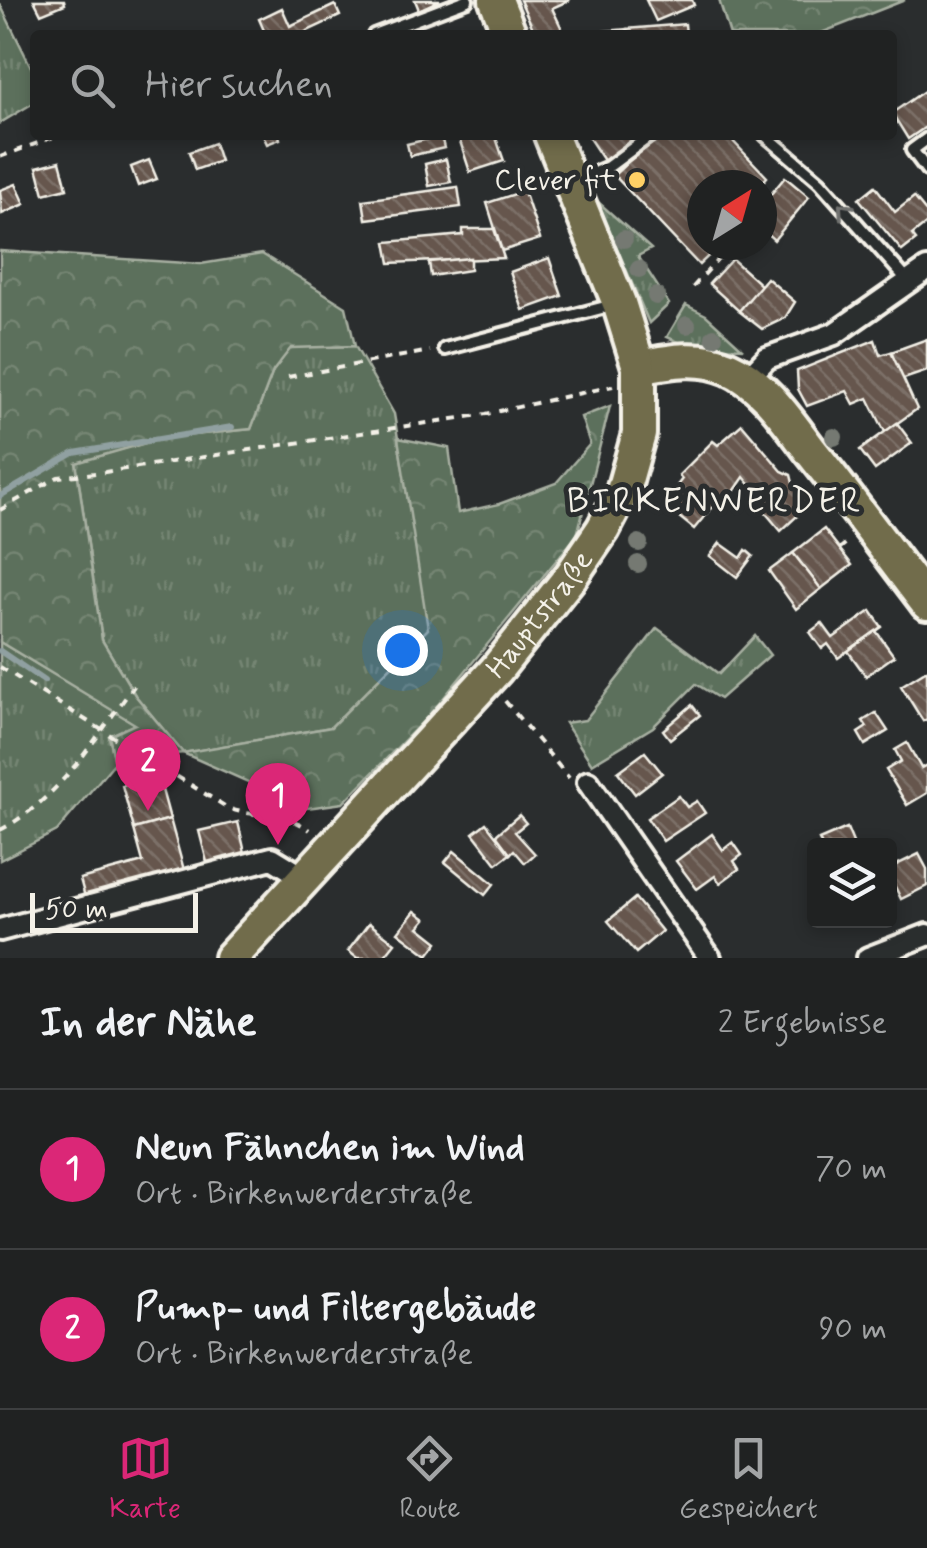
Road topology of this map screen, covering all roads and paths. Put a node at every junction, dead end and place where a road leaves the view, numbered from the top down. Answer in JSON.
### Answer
{"nodes":[{"id":1,"x":467,"y":0,"type":"edge"},
{"id":2,"x":496,"y":0,"type":"edge"},
{"id":3,"x":387,"y":30,"type":"edge"},
{"id":4,"x":508,"y":30,"type":"edge"},
{"id":5,"x":927,"y":139,"type":"edge"},
{"id":6,"x":46,"y":140,"type":"edge"},
{"id":7,"x":553,"y":140,"type":"edge"},
{"id":8,"x":644,"y":140,"type":"edge"},
{"id":9,"x":771,"y":140,"type":"edge"},
{"id":10,"x":0,"y":157,"type":"edge"},
{"id":11,"x":927,"y":170,"type":"edge"},
{"id":12,"x":570,"y":182,"type":"junction"},
{"id":13,"x":718,"y":260,"type":"edge"},
{"id":14,"x":927,"y":268,"type":"edge"},
{"id":15,"x":909,"y":282,"type":"junction"},
{"id":16,"x":693,"y":288,"type":"dead end"},
{"id":17,"x":619,"y":303,"type":"junction"},
{"id":18,"x":444,"y":348,"type":"joint"},
{"id":19,"x":640,"y":375,"type":"junction"},
{"id":20,"x":288,"y":377,"type":"dead end"},
{"id":21,"x":747,"y":379,"type":"junction"},
{"id":22,"x":0,"y":510,"type":"edge"},
{"id":23,"x":927,"y":603,"type":"edge"},
{"id":24,"x":0,"y":667,"type":"edge"},
{"id":25,"x":484,"y":682,"type":"junction"},
{"id":26,"x":134,"y":686,"type":"dead end"},
{"id":27,"x":100,"y":732,"type":"junction"},
{"id":28,"x":588,"y":782,"type":"joint"},
{"id":29,"x":0,"y":830,"type":"edge"},
{"id":30,"x":330,"y":847,"type":"junction"},
{"id":31,"x":303,"y":877,"type":"junction"},
{"id":32,"x":0,"y":930,"type":"edge"},
{"id":33,"x":927,"y":935,"type":"edge"},
{"id":34,"x":232,"y":958,"type":"edge"},
{"id":35,"x":710,"y":958,"type":"edge"},
{"id":36,"x":868,"y":958,"type":"edge"}],
"edges":[{"from":1,"to":3,"type":"lane"},
{"from":2,"to":4,"type":"main road"},
{"from":5,"to":11,"type":"lane"},
{"from":6,"to":10,"type":"path"},
{"from":7,"to":12,"type":"main road","name":"Hauptstraße"},
{"from":8,"to":12,"type":"lane"},
{"from":15,"to":9,"type":"lane","one_way":true},
{"from":12,"to":17,"type":"main road","name":"Hauptstraße"},
{"from":13,"to":16,"type":"path"},
{"from":14,"to":15,"type":"street"},
{"from":15,"to":21,"type":"street"},
{"from":17,"to":18,"type":"lane"},
{"from":17,"to":19,"type":"main road","name":"Hauptstraße"},
{"from":18,"to":20,"type":"path"},
{"from":19,"to":21,"type":"main road"},
{"from":19,"to":22,"type":"path"},
{"from":19,"to":25,"type":"main road","name":"Hauptstraße"},
{"from":21,"to":23,"type":"main road"},
{"from":24,"to":27,"type":"path"},
{"from":25,"to":28,"type":"path"},
{"from":25,"to":30,"type":"main road","name":"Hauptstraße"},
{"from":26,"to":27,"type":"path"},
{"from":27,"to":29,"type":"path"},
{"from":27,"to":30,"type":"path"},
{"from":28,"to":35,"type":"street"},
{"from":30,"to":31,"type":"main road","name":"Hauptstraße"},
{"from":31,"to":32,"type":"street"},
{"from":31,"to":34,"type":"main road","name":"Hauptstraße"},
{"from":33,"to":36,"type":"street"}]}
